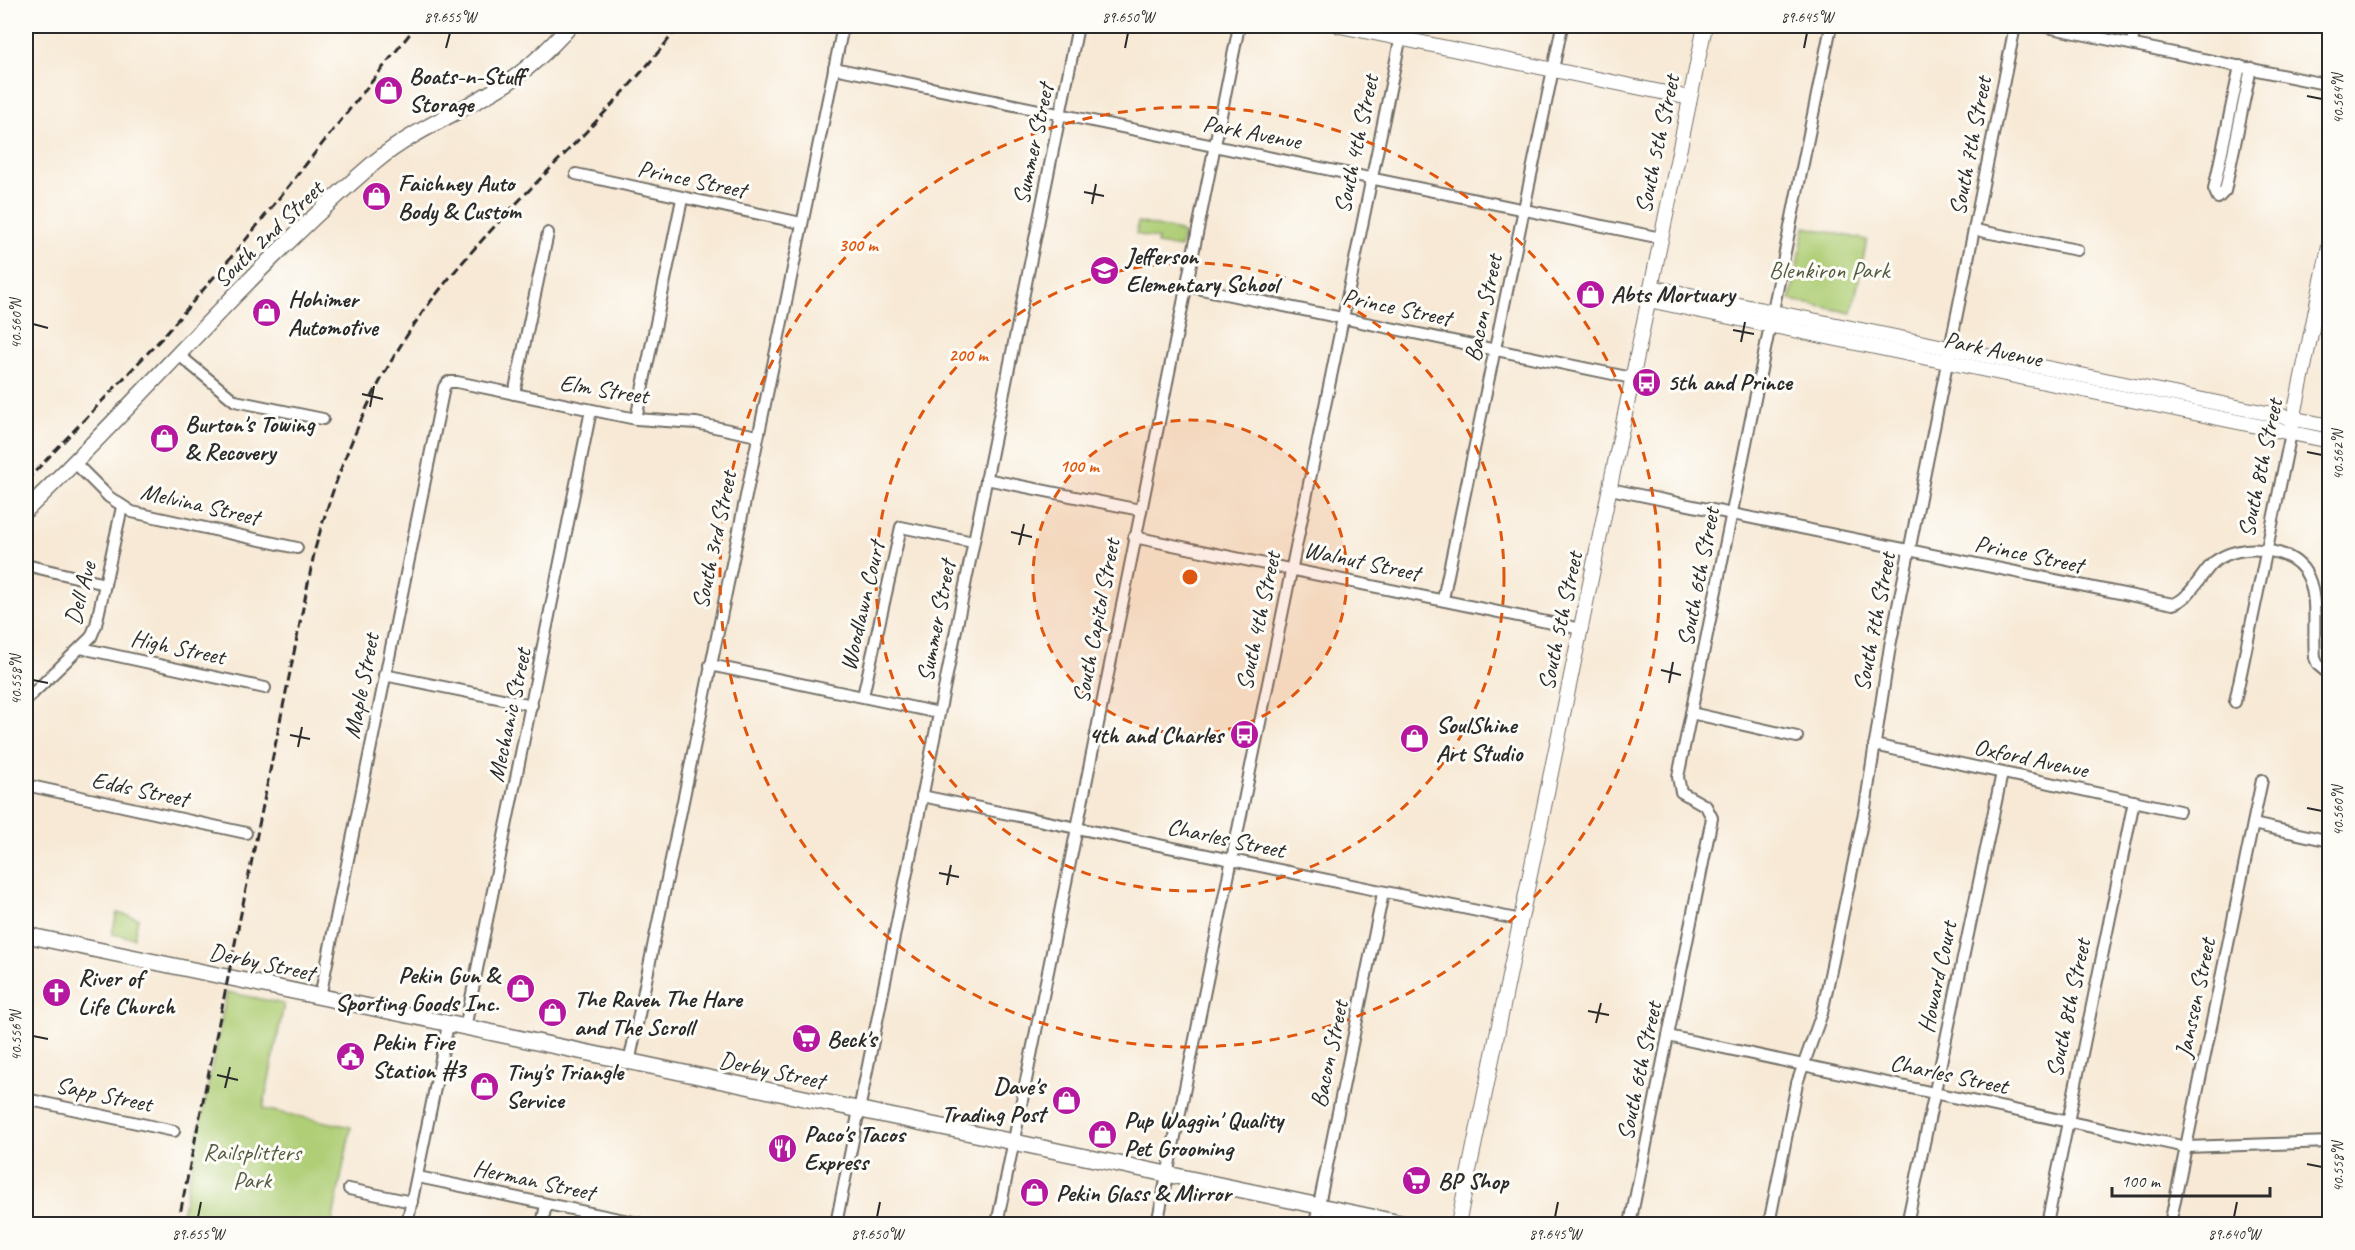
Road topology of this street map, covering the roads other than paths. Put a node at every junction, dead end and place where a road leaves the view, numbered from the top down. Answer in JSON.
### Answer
{"nodes":[{"id":1,"x":570,"y":26,"type":"edge"},
{"id":2,"x":843,"y":26,"type":"edge"},
{"id":3,"x":1078,"y":26,"type":"edge"},
{"id":4,"x":1239,"y":26,"type":"edge"},
{"id":5,"x":1340,"y":26,"type":"edge"},
{"id":6,"x":1562,"y":26,"type":"edge"},
{"id":7,"x":1705,"y":26,"type":"edge"},
{"id":8,"x":1831,"y":26,"type":"edge"},
{"id":9,"x":2015,"y":26,"type":"edge"},
{"id":10,"x":2042,"y":26,"type":"edge"},
{"id":11,"x":2135,"y":26,"type":"edge"},
{"id":12,"x":1401,"y":32,"type":"edge"},
{"id":13,"x":2132,"y":44,"type":"junction"},
{"id":14,"x":2245,"y":67,"type":"junction"},
{"id":15,"x":834,"y":68,"type":"junction"},
{"id":16,"x":1552,"y":70,"type":"junction"},
{"id":17,"x":2330,"y":85,"type":"edge"},
{"id":18,"x":1690,"y":98,"type":"junction"},
{"id":19,"x":1060,"y":116,"type":"junction"},
{"id":20,"x":1215,"y":147,"type":"junction"},
{"id":21,"x":576,"y":174,"type":"dead end"},
{"id":22,"x":1370,"y":178,"type":"junction"},
{"id":23,"x":682,"y":199,"type":"junction"},
{"id":24,"x":1524,"y":209,"type":"junction"},
{"id":25,"x":801,"y":223,"type":"junction"},
{"id":26,"x":1975,"y":230,"type":"junction"},
{"id":27,"x":548,"y":233,"type":"dead end"},
{"id":28,"x":1661,"y":238,"type":"junction"},
{"id":29,"x":2330,"y":242,"type":"edge"},
{"id":30,"x":2077,"y":250,"type":"dead end"},
{"id":31,"x":1187,"y":286,"type":"junction"},
{"id":32,"x":1650,"y":293,"type":"junction"},
{"id":33,"x":1773,"y":312,"type":"junction"},
{"id":34,"x":1341,"y":317,"type":"junction"},
{"id":35,"x":1770,"y":326,"type":"junction"},
{"id":36,"x":1496,"y":350,"type":"junction"},
{"id":37,"x":179,"y":355,"type":"junction"},
{"id":38,"x":1950,"y":356,"type":"junction"},
{"id":39,"x":1632,"y":378,"type":"junction"},
{"id":40,"x":446,"y":384,"type":"joint"},
{"id":41,"x":514,"y":394,"type":"junction"},
{"id":42,"x":591,"y":410,"type":"junction"},
{"id":43,"x":323,"y":419,"type":"dead end"},
{"id":44,"x":636,"y":419,"type":"junction"},
{"id":45,"x":2294,"y":419,"type":"junction"},
{"id":46,"x":2330,"y":426,"type":"edge"},
{"id":47,"x":2291,"y":433,"type":"junction"},
{"id":48,"x":757,"y":436,"type":"junction"},
{"id":49,"x":2330,"y":441,"type":"edge"},
{"id":50,"x":75,"y":463,"type":"junction"},
{"id":51,"x":986,"y":478,"type":"junction"},
{"id":52,"x":1610,"y":489,"type":"junction"},
{"id":53,"x":122,"y":507,"type":"junction"},
{"id":54,"x":26,"y":510,"type":"edge"},
{"id":55,"x":1140,"y":510,"type":"junction"},
{"id":56,"x":1731,"y":514,"type":"junction"},
{"id":57,"x":1134,"y":537,"type":"junction"},
{"id":58,"x":973,"y":542,"type":"junction"},
{"id":59,"x":297,"y":548,"type":"dead end"},
{"id":60,"x":2266,"y":550,"type":"junction"},
{"id":61,"x":1909,"y":551,"type":"junction"},
{"id":62,"x":26,"y":565,"type":"edge"},
{"id":63,"x":1291,"y":568,"type":"junction"},
{"id":64,"x":105,"y":584,"type":"junction"},
{"id":65,"x":1443,"y":599,"type":"junction"},
{"id":66,"x":1581,"y":629,"type":"junction"},
{"id":67,"x":81,"y":648,"type":"junction"},
{"id":68,"x":710,"y":665,"type":"junction"},
{"id":69,"x":384,"y":675,"type":"junction"},
{"id":70,"x":2330,"y":675,"type":"edge"},
{"id":71,"x":265,"y":688,"type":"dead end"},
{"id":72,"x":863,"y":696,"type":"junction"},
{"id":73,"x":26,"y":700,"type":"edge"},
{"id":74,"x":2235,"y":702,"type":"dead end"},
{"id":75,"x":532,"y":705,"type":"junction"},
{"id":76,"x":939,"y":713,"type":"junction"},
{"id":77,"x":1691,"y":713,"type":"junction"},
{"id":78,"x":1797,"y":737,"type":"dead end"},
{"id":79,"x":1874,"y":745,"type":"junction"},
{"id":80,"x":2002,"y":773,"type":"junction"},
{"id":81,"x":2262,"y":780,"type":"dead end"},
{"id":82,"x":26,"y":785,"type":"edge"},
{"id":83,"x":922,"y":796,"type":"junction"},
{"id":84,"x":2134,"y":801,"type":"junction"},
{"id":85,"x":2179,"y":811,"type":"dead end"},
{"id":86,"x":2253,"y":824,"type":"junction"},
{"id":87,"x":1077,"y":828,"type":"junction"},
{"id":88,"x":246,"y":833,"type":"dead end"},
{"id":89,"x":2330,"y":841,"type":"edge"},
{"id":90,"x":1230,"y":860,"type":"junction"},
{"id":91,"x":1383,"y":892,"type":"junction"},
{"id":92,"x":1521,"y":921,"type":"junction"},
{"id":93,"x":26,"y":935,"type":"edge"},
{"id":94,"x":320,"y":997,"type":"junction"},
{"id":95,"x":448,"y":1025,"type":"junction"},
{"id":96,"x":465,"y":1028,"type":"junction"},
{"id":97,"x":1668,"y":1036,"type":"junction"},
{"id":98,"x":629,"y":1064,"type":"junction"},
{"id":99,"x":1803,"y":1065,"type":"junction"},
{"id":100,"x":1934,"y":1093,"type":"junction"},
{"id":101,"x":26,"y":1099,"type":"edge"},
{"id":102,"x":857,"y":1111,"type":"junction"},
{"id":103,"x":2067,"y":1121,"type":"junction"},
{"id":104,"x":174,"y":1131,"type":"dead end"},
{"id":105,"x":2330,"y":1142,"type":"edge"},
{"id":106,"x":1015,"y":1143,"type":"junction"},
{"id":107,"x":2186,"y":1147,"type":"junction"},
{"id":108,"x":1166,"y":1175,"type":"junction"},
{"id":109,"x":418,"y":1177,"type":"junction"},
{"id":110,"x":349,"y":1189,"type":"dead end"},
{"id":111,"x":412,"y":1202,"type":"junction"},
{"id":112,"x":546,"y":1205,"type":"junction"},
{"id":113,"x":1319,"y":1206,"type":"junction"},
{"id":114,"x":407,"y":1224,"type":"edge"},
{"id":115,"x":542,"y":1224,"type":"edge"},
{"id":116,"x":643,"y":1224,"type":"edge"},
{"id":117,"x":836,"y":1224,"type":"edge"},
{"id":118,"x":997,"y":1224,"type":"edge"},
{"id":119,"x":1157,"y":1224,"type":"edge"},
{"id":120,"x":1316,"y":1224,"type":"edge"},
{"id":121,"x":1405,"y":1224,"type":"edge"},
{"id":122,"x":1458,"y":1224,"type":"edge"},
{"id":123,"x":1630,"y":1224,"type":"edge"},
{"id":124,"x":1769,"y":1224,"type":"edge"},
{"id":125,"x":1908,"y":1224,"type":"edge"},
{"id":126,"x":2047,"y":1224,"type":"edge"},
{"id":127,"x":2170,"y":1224,"type":"edge"}],
"edges":[{"from":1,"to":37,"type":"main road","name":"South 2nd Street"},
{"from":2,"to":15,"type":"street","name":"South 3rd Street"},
{"from":3,"to":19,"type":"street","name":"Summer Street"},
{"from":4,"to":20,"type":"street","name":"South Capitol Street"},
{"from":5,"to":12,"type":"street"},
{"from":6,"to":16,"type":"street","name":"Bacon Street"},
{"from":7,"to":18,"type":"street","name":"South 5th Street"},
{"from":8,"to":33,"type":"street","name":"South 6th Street"},
{"from":9,"to":26,"type":"street","name":"South 7th Street"},
{"from":10,"to":13,"type":"street"},
{"from":11,"to":13,"type":"street"},
{"from":12,"to":16,"type":"street"},
{"from":12,"to":22,"type":"street","name":"South 4th Street"},
{"from":13,"to":14,"type":"street"},
{"from":14,"to":14,"type":"street"},
{"from":14,"to":17,"type":"street"},
{"from":15,"to":19,"type":"street","name":"Park Avenue"},
{"from":15,"to":25,"type":"street","name":"South 3rd Street"},
{"from":16,"to":18,"type":"street"},
{"from":16,"to":24,"type":"street","name":"Bacon Street"},
{"from":18,"to":28,"type":"street","name":"South 5th Street"},
{"from":19,"to":20,"type":"street","name":"Park Avenue"},
{"from":19,"to":51,"type":"street","name":"Summer Street"},
{"from":20,"to":22,"type":"street","name":"Park Avenue"},
{"from":20,"to":31,"type":"street","name":"South Capitol Street"},
{"from":21,"to":23,"type":"street","name":"Prince Street"},
{"from":22,"to":24,"type":"street","name":"Park Avenue"},
{"from":22,"to":34,"type":"street","name":"South 4th Street"},
{"from":23,"to":25,"type":"street","name":"Prince Street"},
{"from":23,"to":44,"type":"street"},
{"from":24,"to":28,"type":"street","name":"Park Avenue"},
{"from":24,"to":36,"type":"street","name":"Bacon Street"},
{"from":25,"to":48,"type":"street","name":"South 3rd Street"},
{"from":26,"to":30,"type":"street"},
{"from":26,"to":38,"type":"street","name":"South 7th Street"},
{"from":27,"to":41,"type":"street"},
{"from":28,"to":32,"type":"street","name":"South 5th Street"},
{"from":29,"to":45,"type":"street","name":"South 8th Street"},
{"from":31,"to":34,"type":"street","name":"Prince Street"},
{"from":31,"to":55,"type":"street","name":"South Capitol Street"},
{"from":32,"to":33,"type":"street","name":"Park Avenue"},
{"from":32,"to":35,"type":"street","name":"Park Avenue"},
{"from":32,"to":39,"type":"street","name":"South 5th Street"},
{"from":33,"to":35,"type":"street","name":"South 6th Street"},
{"from":33,"to":38,"type":"street","name":"Park Avenue"},
{"from":34,"to":36,"type":"street","name":"Prince Street"},
{"from":34,"to":63,"type":"street","name":"South 4th Street"},
{"from":35,"to":38,"type":"street","name":"Park Avenue"},
{"from":35,"to":56,"type":"street","name":"South 6th Street"},
{"from":36,"to":39,"type":"street","name":"Prince Street"},
{"from":36,"to":65,"type":"street","name":"Bacon Street"},
{"from":37,"to":43,"type":"street"},
{"from":37,"to":50,"type":"main road","name":"South 2nd Street"},
{"from":38,"to":45,"type":"street","name":"Park Avenue"},
{"from":38,"to":47,"type":"street","name":"Park Avenue"},
{"from":38,"to":61,"type":"street","name":"South 7th Street"},
{"from":39,"to":52,"type":"street","name":"South 5th Street"},
{"from":40,"to":41,"type":"street","name":"Elm Street"},
{"from":40,"to":69,"type":"street","name":"Maple Street"},
{"from":41,"to":42,"type":"street","name":"Elm Street"},
{"from":42,"to":44,"type":"street","name":"Elm Street"},
{"from":42,"to":75,"type":"street","name":"Mechanic Street"},
{"from":44,"to":48,"type":"street","name":"Elm Street"},
{"from":45,"to":46,"type":"street","name":"Park Avenue"},
{"from":45,"to":47,"type":"street","name":"South 8th Street"},
{"from":47,"to":49,"type":"street","name":"Park Avenue"},
{"from":47,"to":60,"type":"street","name":"South 8th Street"},
{"from":48,"to":68,"type":"street","name":"South 3rd Street"},
{"from":50,"to":53,"type":"street","name":"Melvina Street"},
{"from":50,"to":54,"type":"main road","name":"South 2nd Street"},
{"from":51,"to":55,"type":"street"},
{"from":51,"to":58,"type":"street","name":"Summer Street"},
{"from":52,"to":56,"type":"street","name":"Prince Street"},
{"from":52,"to":66,"type":"street","name":"South 5th Street"},
{"from":53,"to":59,"type":"street","name":"Melvina Street"},
{"from":53,"to":64,"type":"street","name":"Dell Ave"},
{"from":55,"to":57,"type":"street","name":"South Capitol Street"},
{"from":56,"to":61,"type":"street","name":"Prince Street"},
{"from":56,"to":77,"type":"street","name":"South 6th Street"},
{"from":57,"to":63,"type":"street","name":"Walnut Street"},
{"from":57,"to":87,"type":"street","name":"South Capitol Street"},
{"from":58,"to":72,"type":"street","name":"Woodlawn Court"},
{"from":58,"to":76,"type":"street","name":"Summer Street"},
{"from":60,"to":61,"type":"street","name":"Prince Street"},
{"from":60,"to":70,"type":"street","name":"Prince Street"},
{"from":60,"to":74,"type":"street","name":"South 8th Street"},
{"from":61,"to":79,"type":"street","name":"South 7th Street"},
{"from":62,"to":64,"type":"street"},
{"from":63,"to":65,"type":"street","name":"Walnut Street"},
{"from":63,"to":90,"type":"street","name":"South 4th Street"},
{"from":64,"to":67,"type":"street","name":"Dell Ave"},
{"from":65,"to":66,"type":"street","name":"Walnut Street"},
{"from":66,"to":92,"type":"street","name":"South 5th Street"},
{"from":67,"to":71,"type":"street","name":"High Street"},
{"from":67,"to":73,"type":"street","name":"Dell Ave"},
{"from":68,"to":72,"type":"street"},
{"from":68,"to":98,"type":"street","name":"South 3rd Street"},
{"from":69,"to":75,"type":"street"},
{"from":69,"to":94,"type":"street","name":"Maple Street"},
{"from":72,"to":76,"type":"street"},
{"from":75,"to":96,"type":"street","name":"Mechanic Street"},
{"from":76,"to":83,"type":"street","name":"Summer Street"},
{"from":77,"to":78,"type":"street"},
{"from":77,"to":97,"type":"street","name":"South 6th Street"},
{"from":79,"to":80,"type":"street","name":"Oxford Avenue"},
{"from":79,"to":99,"type":"street","name":"South 7th Street"},
{"from":80,"to":84,"type":"street","name":"Oxford Avenue"},
{"from":80,"to":100,"type":"street","name":"Howard Court"},
{"from":81,"to":86,"type":"street","name":"Janssen Street"},
{"from":82,"to":88,"type":"street","name":"Edds Street"},
{"from":83,"to":87,"type":"street","name":"Charles Street"},
{"from":83,"to":102,"type":"street","name":"Summer Street"},
{"from":84,"to":85,"type":"street","name":"Oxford Avenue"},
{"from":84,"to":103,"type":"street","name":"South 8th Street"},
{"from":86,"to":89,"type":"street"},
{"from":86,"to":107,"type":"street","name":"Janssen Street"},
{"from":87,"to":90,"type":"street","name":"Charles Street"},
{"from":87,"to":106,"type":"street","name":"South Capitol Street"},
{"from":90,"to":91,"type":"street","name":"Charles Street"},
{"from":90,"to":108,"type":"street","name":"South 4th Street"},
{"from":91,"to":92,"type":"street","name":"Charles Street"},
{"from":91,"to":113,"type":"street","name":"Bacon Street"},
{"from":92,"to":122,"type":"street","name":"South 5th Street"},
{"from":93,"to":94,"type":"main road","name":"Derby Street"},
{"from":94,"to":95,"type":"main road","name":"Derby Street"},
{"from":95,"to":96,"type":"main road","name":"Derby Street"},
{"from":95,"to":109,"type":"street"},
{"from":96,"to":98,"type":"main road","name":"Derby Street"},
{"from":97,"to":99,"type":"street","name":"Charles Street"},
{"from":97,"to":123,"type":"street","name":"South 6th Street"},
{"from":98,"to":102,"type":"main road","name":"Derby Street"},
{"from":99,"to":100,"type":"street","name":"Charles Street"},
{"from":99,"to":124,"type":"street","name":"South 7th Street"},
{"from":100,"to":103,"type":"street","name":"Charles Street"},
{"from":100,"to":125,"type":"street","name":"Howard Court"},
{"from":101,"to":104,"type":"street","name":"Sapp Street"},
{"from":102,"to":106,"type":"main road","name":"Derby Street"},
{"from":102,"to":117,"type":"street","name":"Summer Street"},
{"from":103,"to":107,"type":"street","name":"Charles Street"},
{"from":103,"to":126,"type":"street","name":"South 8th Street"},
{"from":105,"to":107,"type":"street","name":"Charles Street"},
{"from":106,"to":108,"type":"main road","name":"Derby Street"},
{"from":106,"to":118,"type":"street","name":"South Capitol Street"},
{"from":107,"to":127,"type":"street","name":"Janssen Street"},
{"from":108,"to":113,"type":"main road","name":"Derby Street"},
{"from":108,"to":119,"type":"street","name":"South 4th Street"},
{"from":109,"to":111,"type":"street"},
{"from":109,"to":112,"type":"street","name":"Herman Street"},
{"from":110,"to":111,"type":"street"},
{"from":111,"to":114,"type":"street"},
{"from":112,"to":115,"type":"street"},
{"from":112,"to":116,"type":"street","name":"Herman Street"},
{"from":113,"to":120,"type":"street","name":"Bacon Street"},
{"from":113,"to":121,"type":"main road","name":"Derby Street"}]}
